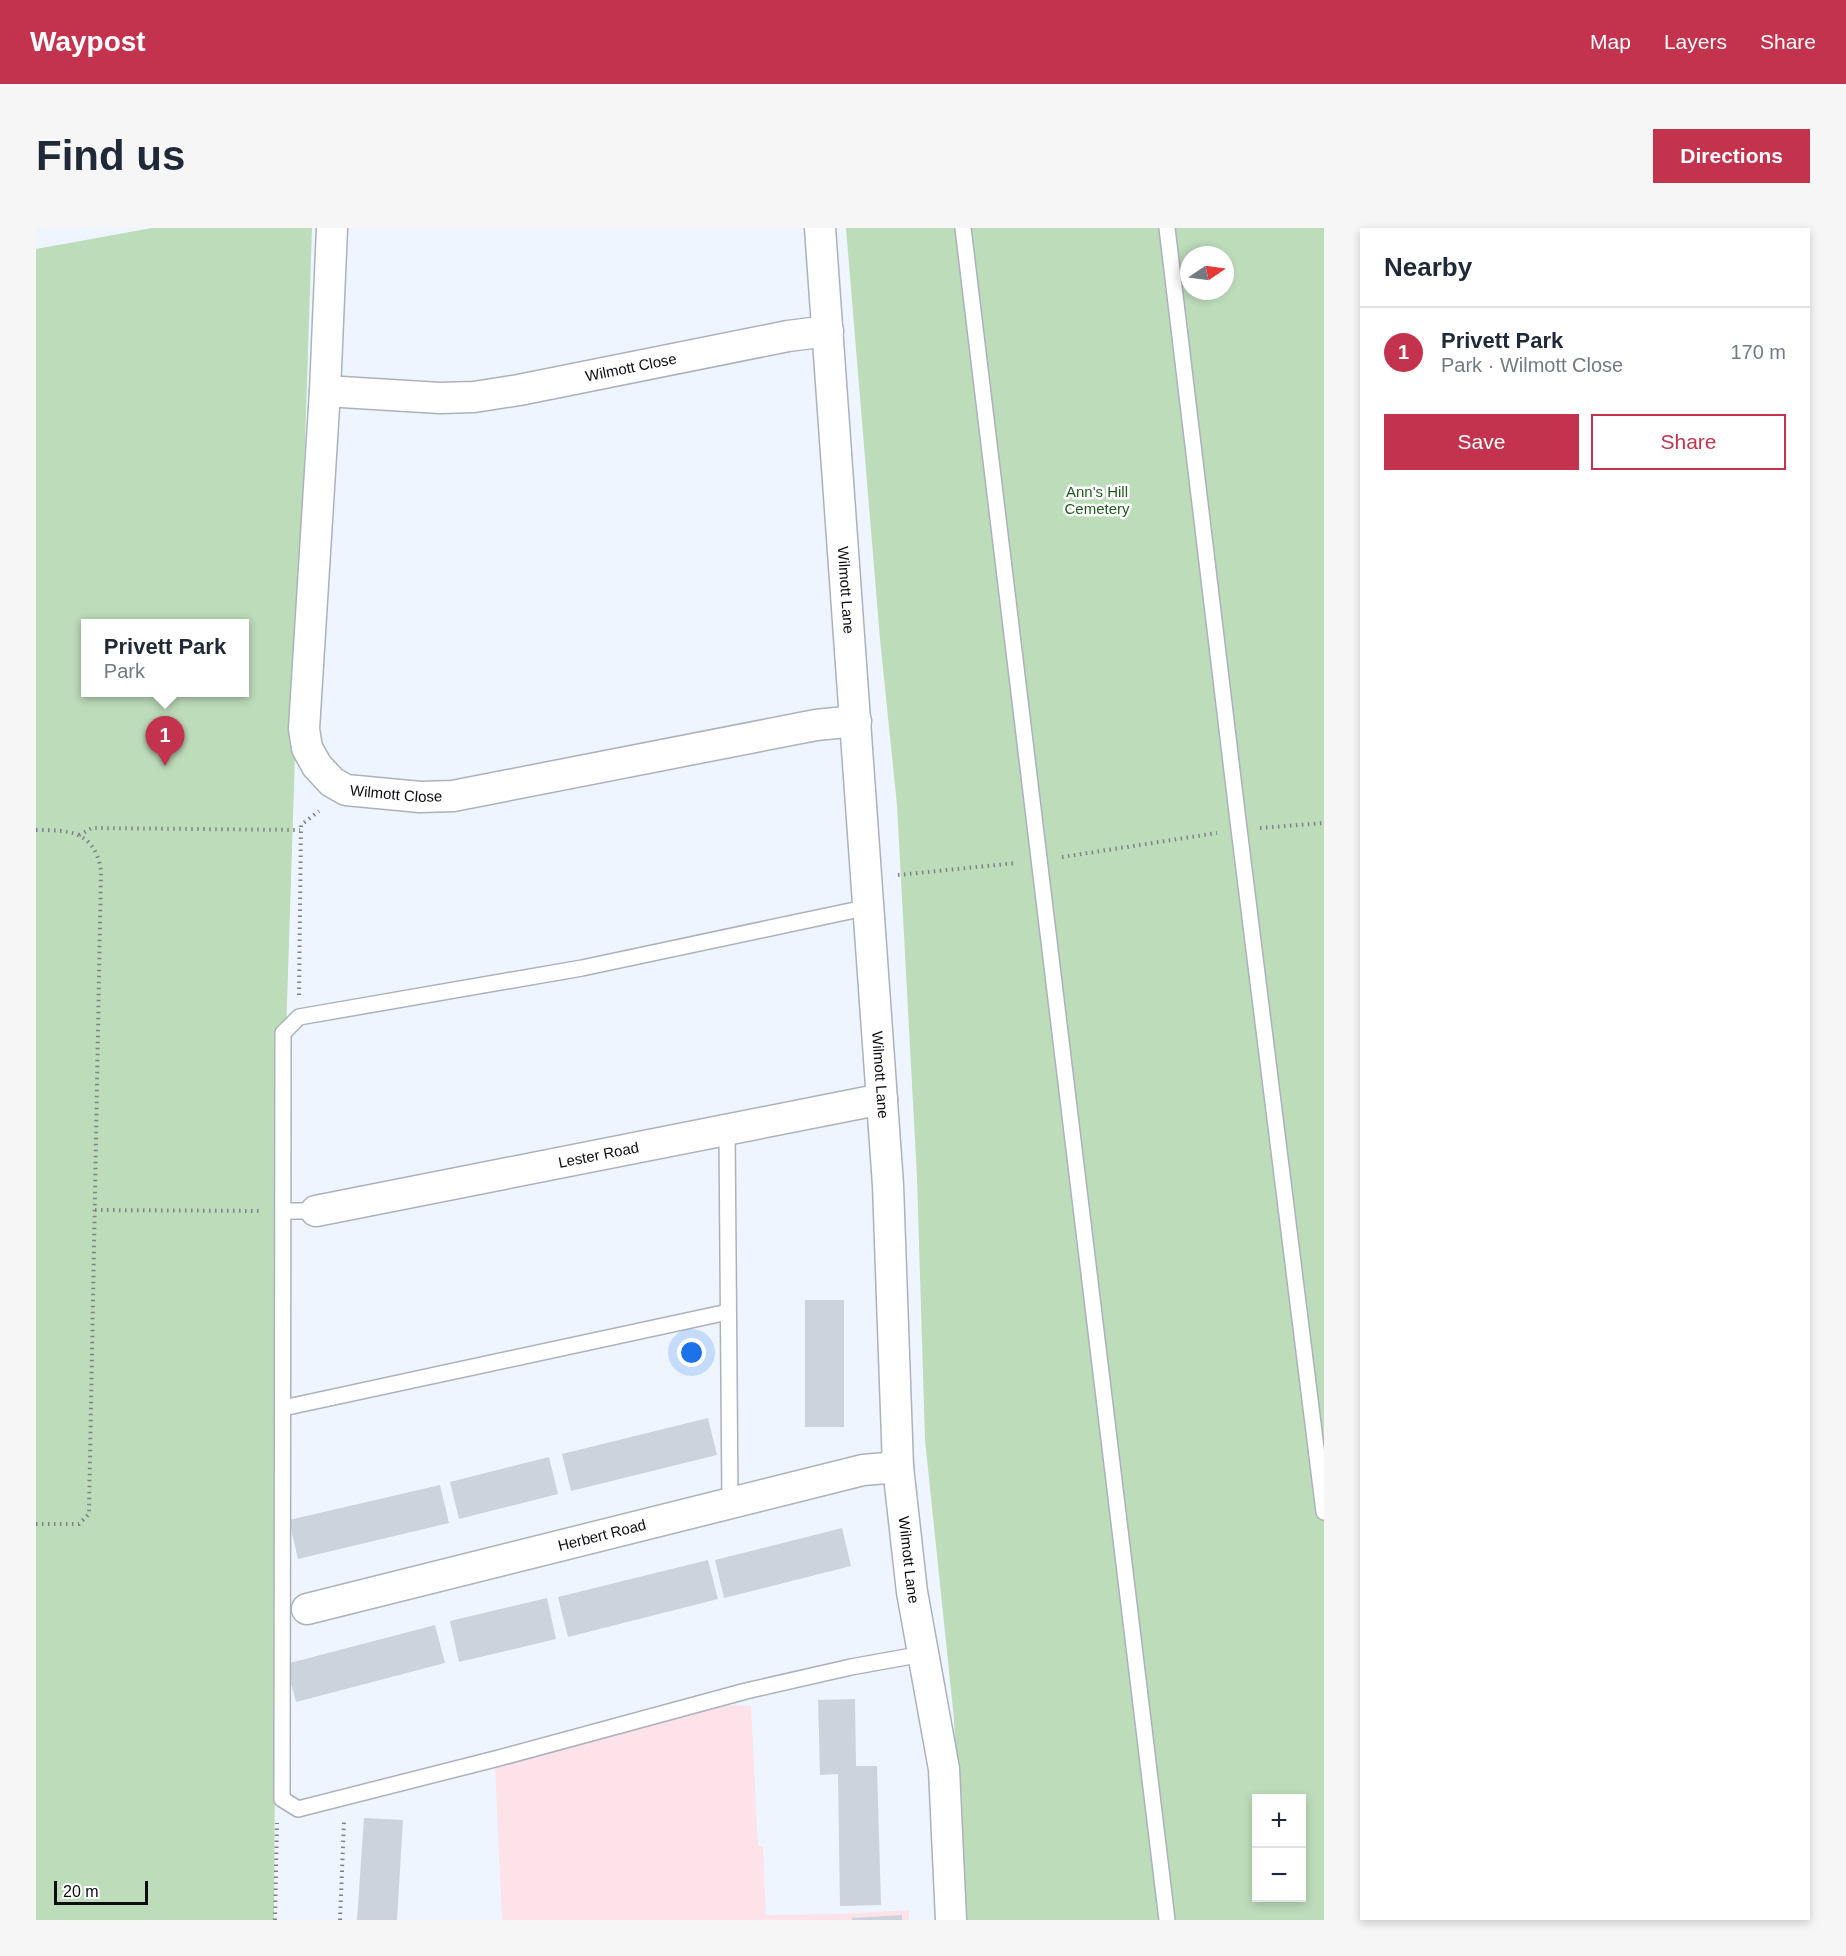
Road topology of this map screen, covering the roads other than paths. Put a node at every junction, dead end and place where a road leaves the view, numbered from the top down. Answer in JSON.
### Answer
{"nodes":[{"id":1,"x":332,"y":228,"type":"edge"},
{"id":2,"x":820,"y":228,"type":"edge"},
{"id":3,"x":963,"y":228,"type":"edge"},
{"id":4,"x":1167,"y":228,"type":"edge"},
{"id":5,"x":828,"y":331,"type":"junction"},
{"id":6,"x":325,"y":391,"type":"junction"},
{"id":7,"x":856,"y":721,"type":"junction"},
{"id":8,"x":868,"y":892,"type":"junction"},
{"id":9,"x":882,"y":1099,"type":"junction"},
{"id":10,"x":727,"y":1130,"type":"junction"},
{"id":11,"x":283,"y":1211,"type":"junction"},
{"id":12,"x":316,"y":1211,"type":"joint"},
{"id":13,"x":728,"y":1312,"type":"junction"},
{"id":14,"x":283,"y":1408,"type":"junction"},
{"id":15,"x":898,"y":1467,"type":"junction"},
{"id":16,"x":730,"y":1504,"type":"junction"},
{"id":17,"x":1324,"y":1512,"type":"edge"},
{"id":18,"x":295,"y":1609,"type":"junction"},
{"id":19,"x":923,"y":1654,"type":"junction"},
{"id":20,"x":951,"y":1920,"type":"edge"},
{"id":21,"x":1167,"y":1920,"type":"edge"}],
"edges":[{"from":1,"to":6,"type":"street","name":"Wilmott Close"},
{"from":2,"to":5,"type":"street","name":"Wilmott Lane"},
{"from":3,"to":21,"type":"lane"},
{"from":4,"to":17,"type":"lane"},
{"from":5,"to":6,"type":"street","name":"Wilmott Close"},
{"from":5,"to":7,"type":"street","name":"Wilmott Lane"},
{"from":6,"to":7,"type":"street","name":"Wilmott Close"},
{"from":7,"to":8,"type":"street","name":"Wilmott Lane"},
{"from":8,"to":9,"type":"street","name":"Wilmott Lane"},
{"from":8,"to":11,"type":"lane"},
{"from":9,"to":10,"type":"street","name":"Lester Road"},
{"from":9,"to":15,"type":"street","name":"Wilmott Lane"},
{"from":10,"to":12,"type":"street","name":"Lester Road"},
{"from":10,"to":13,"type":"lane"},
{"from":11,"to":12,"type":"lane"},
{"from":11,"to":14,"type":"lane"},
{"from":13,"to":14,"type":"lane"},
{"from":13,"to":16,"type":"lane"},
{"from":14,"to":18,"type":"lane"},
{"from":15,"to":16,"type":"street","name":"Herbert Road"},
{"from":15,"to":19,"type":"street","name":"Wilmott Lane"},
{"from":16,"to":18,"type":"street","name":"Herbert Road"},
{"from":18,"to":19,"type":"lane"},
{"from":19,"to":20,"type":"street","name":"Wilmott Lane"}]}
